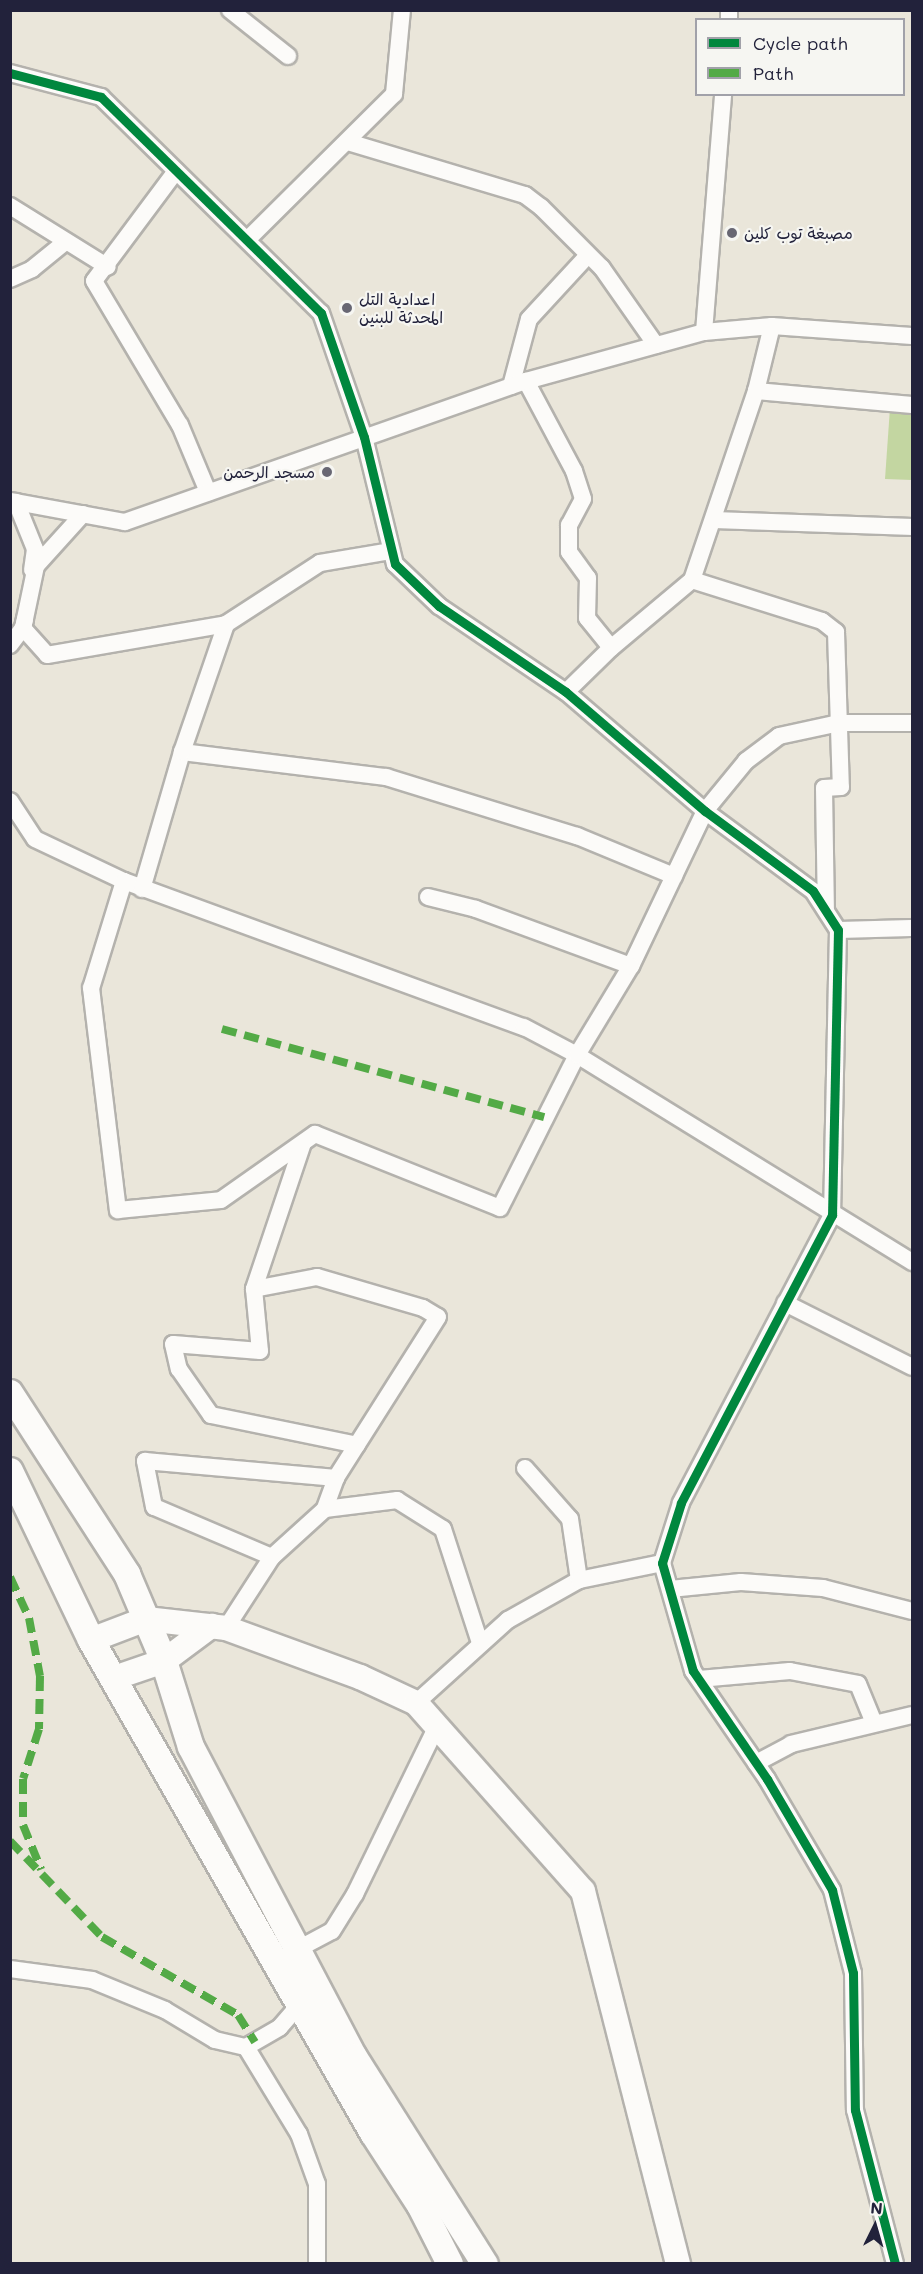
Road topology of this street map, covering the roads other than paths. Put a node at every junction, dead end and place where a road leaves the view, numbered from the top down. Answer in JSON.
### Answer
{"nodes":[{"id":1,"x":230,"y":10,"type":"edge"},
{"id":2,"x":402,"y":10,"type":"edge"},
{"id":3,"x":288,"y":56,"type":"dead end"},
{"id":4,"x":10,"y":73,"type":"edge"},
{"id":5,"x":723,"y":96,"type":"edge"},
{"id":6,"x":348,"y":142,"type":"junction"},
{"id":7,"x":176,"y":171,"type":"junction"},
{"id":8,"x":10,"y":206,"type":"edge"},
{"id":9,"x":248,"y":239,"type":"junction"},
{"id":10,"x":64,"y":243,"type":"junction"},
{"id":11,"x":588,"y":255,"type":"junction"},
{"id":12,"x":108,"y":267,"type":"junction"},
{"id":13,"x":10,"y":279,"type":"edge"},
{"id":14,"x":772,"y":326,"type":"junction"},
{"id":15,"x":704,"y":332,"type":"junction"},
{"id":16,"x":912,"y":336,"type":"edge"},
{"id":17,"x":656,"y":345,"type":"junction"},
{"id":18,"x":518,"y":384,"type":"junction"},
{"id":19,"x":756,"y":391,"type":"junction"},
{"id":20,"x":912,"y":405,"type":"edge"},
{"id":21,"x":364,"y":437,"type":"junction"},
{"id":22,"x":208,"y":492,"type":"junction"},
{"id":23,"x":13,"y":502,"type":"edge"},
{"id":24,"x":83,"y":514,"type":"junction"},
{"id":25,"x":715,"y":520,"type":"junction"},
{"id":26,"x":912,"y":527,"type":"edge"},
{"id":27,"x":390,"y":550,"type":"junction"},
{"id":28,"x":692,"y":580,"type":"junction"},
{"id":29,"x":226,"y":624,"type":"junction"},
{"id":30,"x":23,"y":628,"type":"junction"},
{"id":31,"x":10,"y":645,"type":"edge"},
{"id":32,"x":611,"y":648,"type":"junction"},
{"id":33,"x":566,"y":692,"type":"junction"},
{"id":34,"x":839,"y":723,"type":"junction"},
{"id":35,"x":912,"y":723,"type":"edge"},
{"id":36,"x":182,"y":752,"type":"junction"},
{"id":37,"x":10,"y":801,"type":"edge"},
{"id":38,"x":705,"y":812,"type":"junction"},
{"id":39,"x":674,"y":876,"type":"junction"},
{"id":40,"x":124,"y":881,"type":"junction"},
{"id":41,"x":142,"y":889,"type":"junction"},
{"id":42,"x":428,"y":897,"type":"dead end"},
{"id":43,"x":826,"y":910,"type":"junction"},
{"id":44,"x":912,"y":928,"type":"edge"},
{"id":45,"x":838,"y":930,"type":"junction"},
{"id":46,"x":631,"y":966,"type":"junction"},
{"id":47,"x":577,"y":1054,"type":"junction"},
{"id":48,"x":303,"y":1143,"type":"junction"},
{"id":49,"x":832,"y":1215,"type":"junction"},
{"id":50,"x":912,"y":1262,"type":"edge"},
{"id":51,"x":254,"y":1289,"type":"junction"},
{"id":52,"x":785,"y":1303,"type":"junction"},
{"id":53,"x":912,"y":1367,"type":"edge"},
{"id":54,"x":10,"y":1393,"type":"edge"},
{"id":55,"x":357,"y":1445,"type":"junction"},
{"id":56,"x":525,"y":1468,"type":"dead end"},
{"id":57,"x":10,"y":1472,"type":"edge"},
{"id":58,"x":336,"y":1478,"type":"junction"},
{"id":59,"x":325,"y":1509,"type":"junction"},
{"id":60,"x":272,"y":1557,"type":"junction"},
{"id":61,"x":662,"y":1563,"type":"junction"},
{"id":62,"x":579,"y":1580,"type":"junction"},
{"id":63,"x":670,"y":1588,"type":"junction"},
{"id":64,"x":912,"y":1611,"type":"edge"},
{"id":65,"x":146,"y":1619,"type":"junction"},
{"id":66,"x":219,"y":1627,"type":"junction"},
{"id":67,"x":91,"y":1640,"type":"junction"},
{"id":68,"x":480,"y":1643,"type":"junction"},
{"id":69,"x":164,"y":1661,"type":"junction"},
{"id":70,"x":114,"y":1678,"type":"junction"},
{"id":71,"x":699,"y":1679,"type":"junction"},
{"id":72,"x":416,"y":1703,"type":"junction"},
{"id":73,"x":912,"y":1715,"type":"edge"},
{"id":74,"x":874,"y":1723,"type":"junction"},
{"id":75,"x":437,"y":1726,"type":"junction"},
{"id":76,"x":756,"y":1763,"type":"junction"},
{"id":77,"x":298,"y":1949,"type":"junction"},
{"id":78,"x":10,"y":1969,"type":"edge"},
{"id":79,"x":301,"y":2003,"type":"junction"},
{"id":80,"x":246,"y":2047,"type":"junction"},
{"id":81,"x":317,"y":2264,"type":"edge"},
{"id":82,"x":450,"y":2264,"type":"edge"},
{"id":83,"x":485,"y":2264,"type":"edge"},
{"id":84,"x":678,"y":2264,"type":"edge"},
{"id":85,"x":895,"y":2264,"type":"edge"}],
"edges":[{"from":1,"to":3,"type":"street"},
{"from":2,"to":6,"type":"street"},
{"from":4,"to":7,"type":"street"},
{"from":5,"to":15,"type":"street"},
{"from":6,"to":9,"type":"street"},
{"from":6,"to":11,"type":"street"},
{"from":7,"to":9,"type":"street"},
{"from":7,"to":12,"type":"street"},
{"from":8,"to":10,"type":"street"},
{"from":9,"to":21,"type":"street"},
{"from":10,"to":12,"type":"street"},
{"from":10,"to":13,"type":"street"},
{"from":11,"to":17,"type":"street"},
{"from":11,"to":18,"type":"street"},
{"from":12,"to":22,"type":"street"},
{"from":14,"to":15,"type":"street"},
{"from":14,"to":16,"type":"street"},
{"from":14,"to":19,"type":"street"},
{"from":15,"to":17,"type":"street"},
{"from":17,"to":18,"type":"street"},
{"from":18,"to":21,"type":"street"},
{"from":18,"to":32,"type":"street"},
{"from":19,"to":20,"type":"street"},
{"from":19,"to":25,"type":"street"},
{"from":21,"to":22,"type":"street"},
{"from":21,"to":27,"type":"street"},
{"from":22,"to":24,"type":"street"},
{"from":23,"to":24,"type":"street"},
{"from":23,"to":30,"type":"street"},
{"from":24,"to":30,"type":"street"},
{"from":25,"to":26,"type":"street"},
{"from":25,"to":28,"type":"street"},
{"from":27,"to":29,"type":"street"},
{"from":27,"to":33,"type":"street"},
{"from":28,"to":32,"type":"street"},
{"from":28,"to":34,"type":"street"},
{"from":29,"to":30,"type":"street"},
{"from":29,"to":36,"type":"street"},
{"from":30,"to":31,"type":"street"},
{"from":32,"to":33,"type":"street"},
{"from":33,"to":38,"type":"street"},
{"from":34,"to":35,"type":"street"},
{"from":34,"to":38,"type":"street"},
{"from":34,"to":43,"type":"street"},
{"from":36,"to":39,"type":"street"},
{"from":36,"to":41,"type":"street"},
{"from":37,"to":40,"type":"street"},
{"from":38,"to":39,"type":"street"},
{"from":38,"to":43,"type":"street"},
{"from":39,"to":46,"type":"street"},
{"from":40,"to":41,"type":"street"},
{"from":40,"to":48,"type":"street"},
{"from":41,"to":47,"type":"street"},
{"from":42,"to":46,"type":"street"},
{"from":43,"to":45,"type":"street"},
{"from":44,"to":45,"type":"street"},
{"from":45,"to":49,"type":"street"},
{"from":46,"to":47,"type":"street"},
{"from":47,"to":48,"type":"street"},
{"from":47,"to":49,"type":"street"},
{"from":48,"to":51,"type":"street"},
{"from":49,"to":50,"type":"street"},
{"from":49,"to":52,"type":"street"},
{"from":51,"to":55,"type":"street"},
{"from":51,"to":55,"type":"street"},
{"from":52,"to":53,"type":"street"},
{"from":52,"to":61,"type":"street"},
{"from":54,"to":65,"type":"main road"},
{"from":55,"to":58,"type":"street"},
{"from":56,"to":62,"type":"street"},
{"from":57,"to":67,"type":"main road"},
{"from":58,"to":59,"type":"street"},
{"from":58,"to":60,"type":"street"},
{"from":59,"to":60,"type":"street"},
{"from":59,"to":68,"type":"street"},
{"from":60,"to":66,"type":"street"},
{"from":61,"to":62,"type":"street"},
{"from":61,"to":63,"type":"street"},
{"from":62,"to":68,"type":"street"},
{"from":63,"to":64,"type":"street"},
{"from":63,"to":71,"type":"street"},
{"from":65,"to":66,"type":"main road"},
{"from":65,"to":67,"type":"main road"},
{"from":65,"to":69,"type":"main road"},
{"from":66,"to":69,"type":"main road"},
{"from":66,"to":72,"type":"main road"},
{"from":67,"to":70,"type":"main road"},
{"from":68,"to":72,"type":"street"},
{"from":69,"to":70,"type":"main road"},
{"from":69,"to":77,"type":"main road"},
{"from":70,"to":79,"type":"main road"},
{"from":71,"to":74,"type":"street"},
{"from":71,"to":76,"type":"street"},
{"from":72,"to":75,"type":"main road"},
{"from":73,"to":74,"type":"street"},
{"from":74,"to":76,"type":"street"},
{"from":75,"to":77,"type":"street"},
{"from":75,"to":84,"type":"main road"},
{"from":76,"to":85,"type":"street"},
{"from":77,"to":83,"type":"main road"},
{"from":78,"to":80,"type":"street"},
{"from":79,"to":80,"type":"street"},
{"from":79,"to":82,"type":"main road"},
{"from":80,"to":81,"type":"street"}]}
